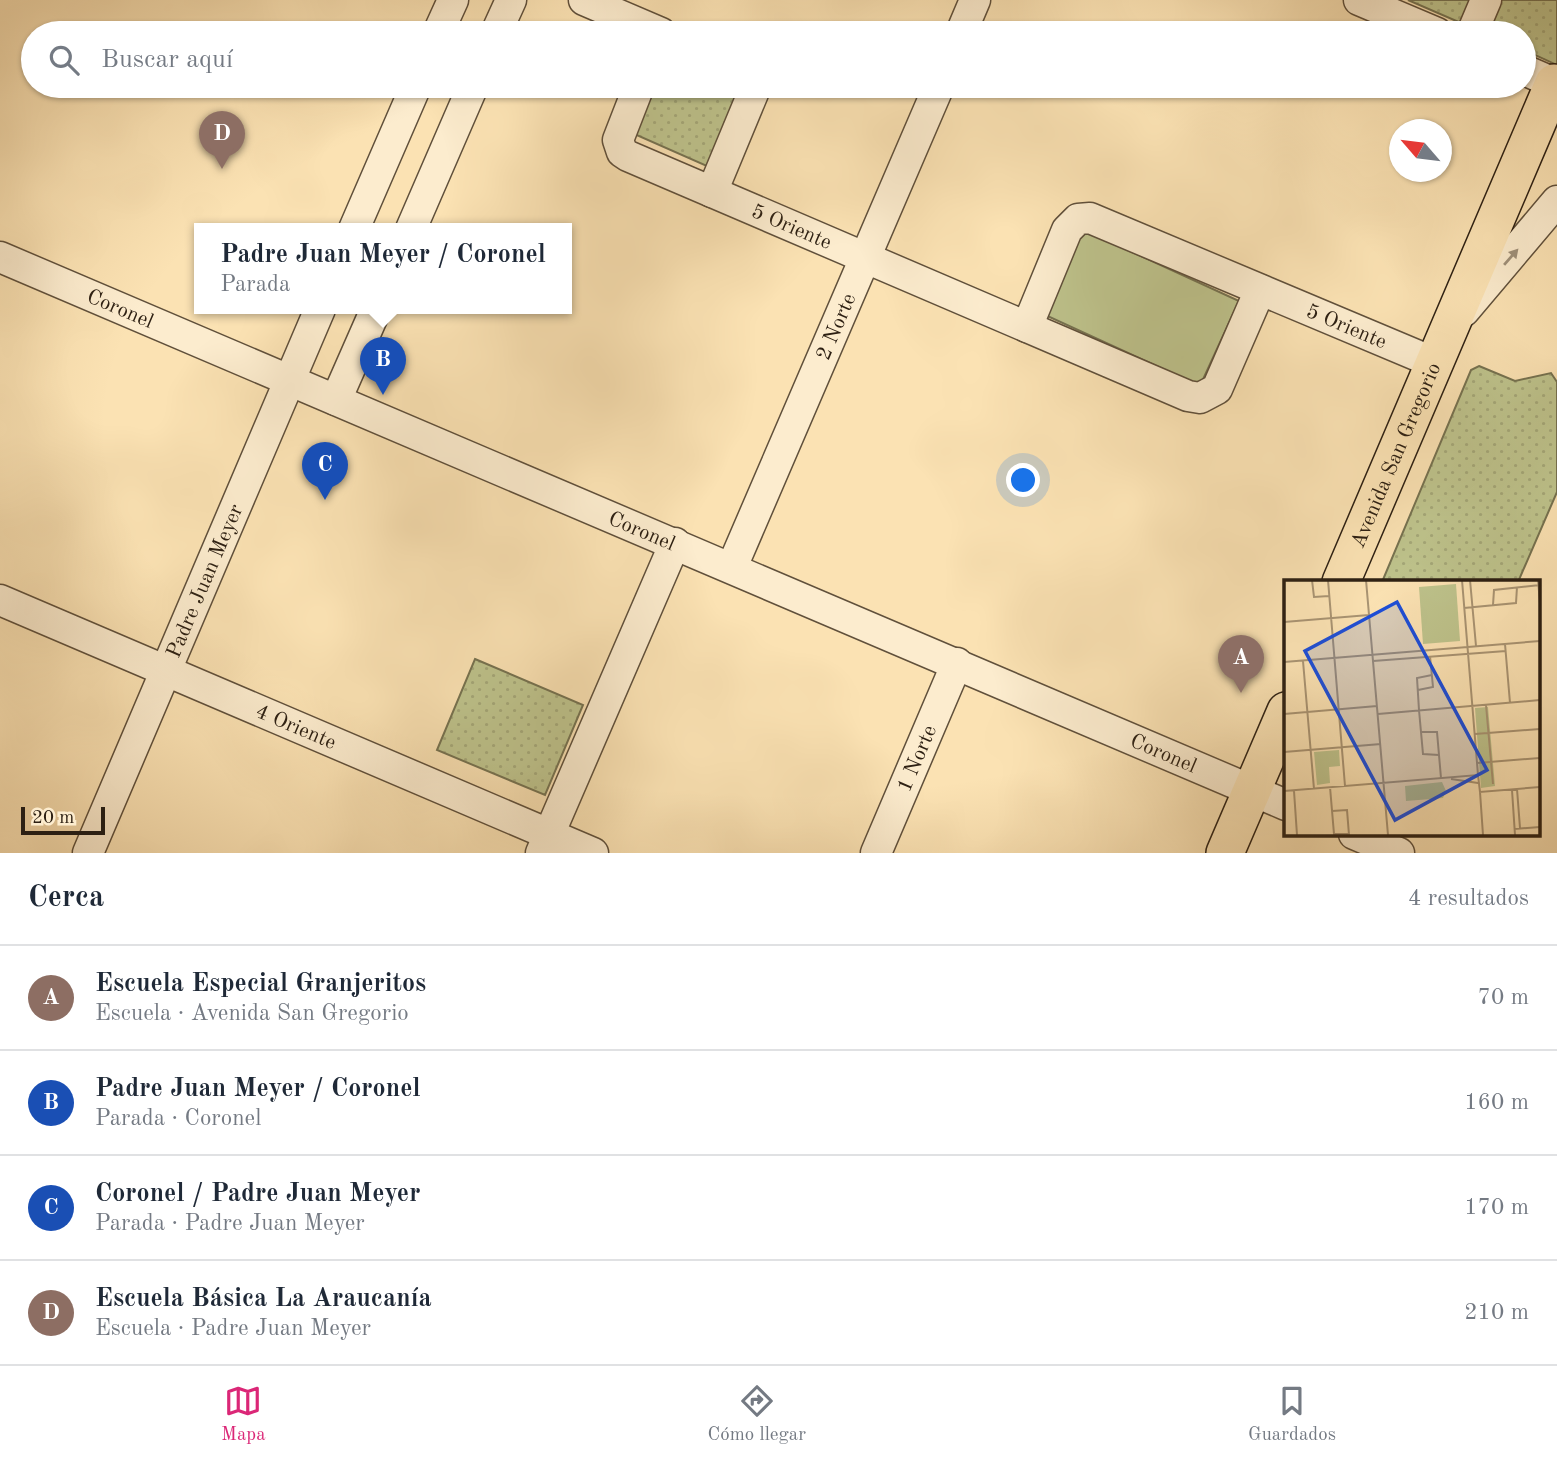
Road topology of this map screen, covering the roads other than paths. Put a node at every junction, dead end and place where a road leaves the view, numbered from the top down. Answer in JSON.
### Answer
{"nodes":[{"id":1,"x":453,"y":0,"type":"edge"},
{"id":2,"x":511,"y":0,"type":"edge"},
{"id":3,"x":584,"y":0,"type":"edge"},
{"id":4,"x":975,"y":0,"type":"edge"},
{"id":5,"x":1359,"y":0,"type":"edge"},
{"id":6,"x":1486,"y":0,"type":"edge"},
{"id":7,"x":443,"y":21,"type":"edge"},
{"id":8,"x":501,"y":21,"type":"edge"},
{"id":9,"x":633,"y":21,"type":"edge"},
{"id":10,"x":966,"y":21,"type":"edge"},
{"id":11,"x":1409,"y":21,"type":"edge"},
{"id":12,"x":1477,"y":21,"type":"edge"},
{"id":13,"x":1545,"y":79,"type":"edge"},
{"id":14,"x":411,"y":98,"type":"edge"},
{"id":15,"x":468,"y":98,"type":"edge"},
{"id":16,"x":634,"y":98,"type":"edge"},
{"id":17,"x":751,"y":98,"type":"edge"},
{"id":18,"x":934,"y":98,"type":"edge"},
{"id":19,"x":712,"y":192,"type":"junction"},
{"id":20,"x":1505,"y":198,"type":"junction"},
{"id":21,"x":1553,"y":213,"type":"edge"},
{"id":22,"x":357,"y":223,"type":"edge"},
{"id":23,"x":414,"y":223,"type":"edge"},
{"id":24,"x":0,"y":257,"type":"edge"},
{"id":25,"x":864,"y":259,"type":"junction"},
{"id":26,"x":1261,"y":290,"type":"junction"},
{"id":27,"x":318,"y":314,"type":"edge"},
{"id":28,"x":374,"y":314,"type":"edge"},
{"id":29,"x":1027,"y":327,"type":"junction"},
{"id":30,"x":1450,"y":327,"type":"junction"},
{"id":31,"x":1434,"y":363,"type":"junction"},
{"id":32,"x":290,"y":380,"type":"junction"},
{"id":33,"x":336,"y":400,"type":"junction"},
{"id":34,"x":675,"y":543,"type":"junction"},
{"id":35,"x":732,"y":567,"type":"junction"},
{"id":36,"x":1342,"y":580,"type":"edge"},
{"id":37,"x":0,"y":600,"type":"edge"},
{"id":38,"x":957,"y":663,"type":"junction"},
{"id":39,"x":166,"y":672,"type":"junction"},
{"id":40,"x":1284,"y":716,"type":"edge"},
{"id":41,"x":1252,"y":790,"type":"junction"},
{"id":42,"x":1284,"y":804,"type":"edge"},
{"id":43,"x":1359,"y":836,"type":"edge"},
{"id":44,"x":545,"y":844,"type":"edge"},
{"id":45,"x":88,"y":853,"type":"edge"},
{"id":46,"x":593,"y":853,"type":"edge"},
{"id":47,"x":876,"y":853,"type":"edge"},
{"id":48,"x":1226,"y":853,"type":"edge"},
{"id":49,"x":1399,"y":853,"type":"edge"}],
"edges":[{"from":1,"to":7,"type":"street"},
{"from":2,"to":8,"type":"street"},
{"from":3,"to":9,"type":"street"},
{"from":4,"to":10,"type":"street"},
{"from":5,"to":11,"type":"street"},
{"from":6,"to":12,"type":"street"},
{"from":13,"to":20,"type":"main road","name":"Avenida San Gregorio"},
{"from":14,"to":22,"type":"street"},
{"from":15,"to":23,"type":"street"},
{"from":16,"to":19,"type":"street","name":"5 Oriente"},
{"from":17,"to":19,"type":"street"},
{"from":18,"to":25,"type":"street","name":"2 Norte"},
{"from":19,"to":25,"type":"street","name":"5 Oriente"},
{"from":20,"to":21,"type":"street"},
{"from":20,"to":30,"type":"main road","name":"Avenida San Gregorio"},
{"from":30,"to":21,"type":"street","name":"Avenida San Gregorio","one_way":true},
{"from":24,"to":32,"type":"street","name":"Coronel"},
{"from":25,"to":29,"type":"street","name":"5 Oriente"},
{"from":25,"to":35,"type":"street","name":"2 Norte"},
{"from":26,"to":29,"type":"street","name":"5 Oriente"},
{"from":26,"to":29,"type":"street","name":"5 Oriente"},
{"from":26,"to":31,"type":"street","name":"5 Oriente"},
{"from":27,"to":32,"type":"street","name":"Padre Juan Meyer"},
{"from":28,"to":33,"type":"street"},
{"from":30,"to":31,"type":"main road","name":"Avenida San Gregorio"},
{"from":31,"to":36,"type":"main road","name":"Avenida San Gregorio"},
{"from":32,"to":33,"type":"street","name":"Coronel"},
{"from":32,"to":39,"type":"street","name":"Padre Juan Meyer"},
{"from":33,"to":34,"type":"street","name":"Coronel"},
{"from":34,"to":35,"type":"street","name":"Coronel"},
{"from":34,"to":44,"type":"street"},
{"from":35,"to":38,"type":"street","name":"Coronel"},
{"from":37,"to":39,"type":"street","name":"4 Oriente"},
{"from":38,"to":41,"type":"street","name":"Coronel"},
{"from":38,"to":47,"type":"street","name":"1 Norte"},
{"from":39,"to":44,"type":"street","name":"4 Oriente"},
{"from":39,"to":45,"type":"street","name":"Padre Juan Meyer"},
{"from":40,"to":41,"type":"main road"},
{"from":41,"to":42,"type":"street","name":"Coronel"},
{"from":41,"to":48,"type":"main road"},
{"from":43,"to":49,"type":"street"},
{"from":44,"to":46,"type":"street","name":"4 Oriente"}]}
